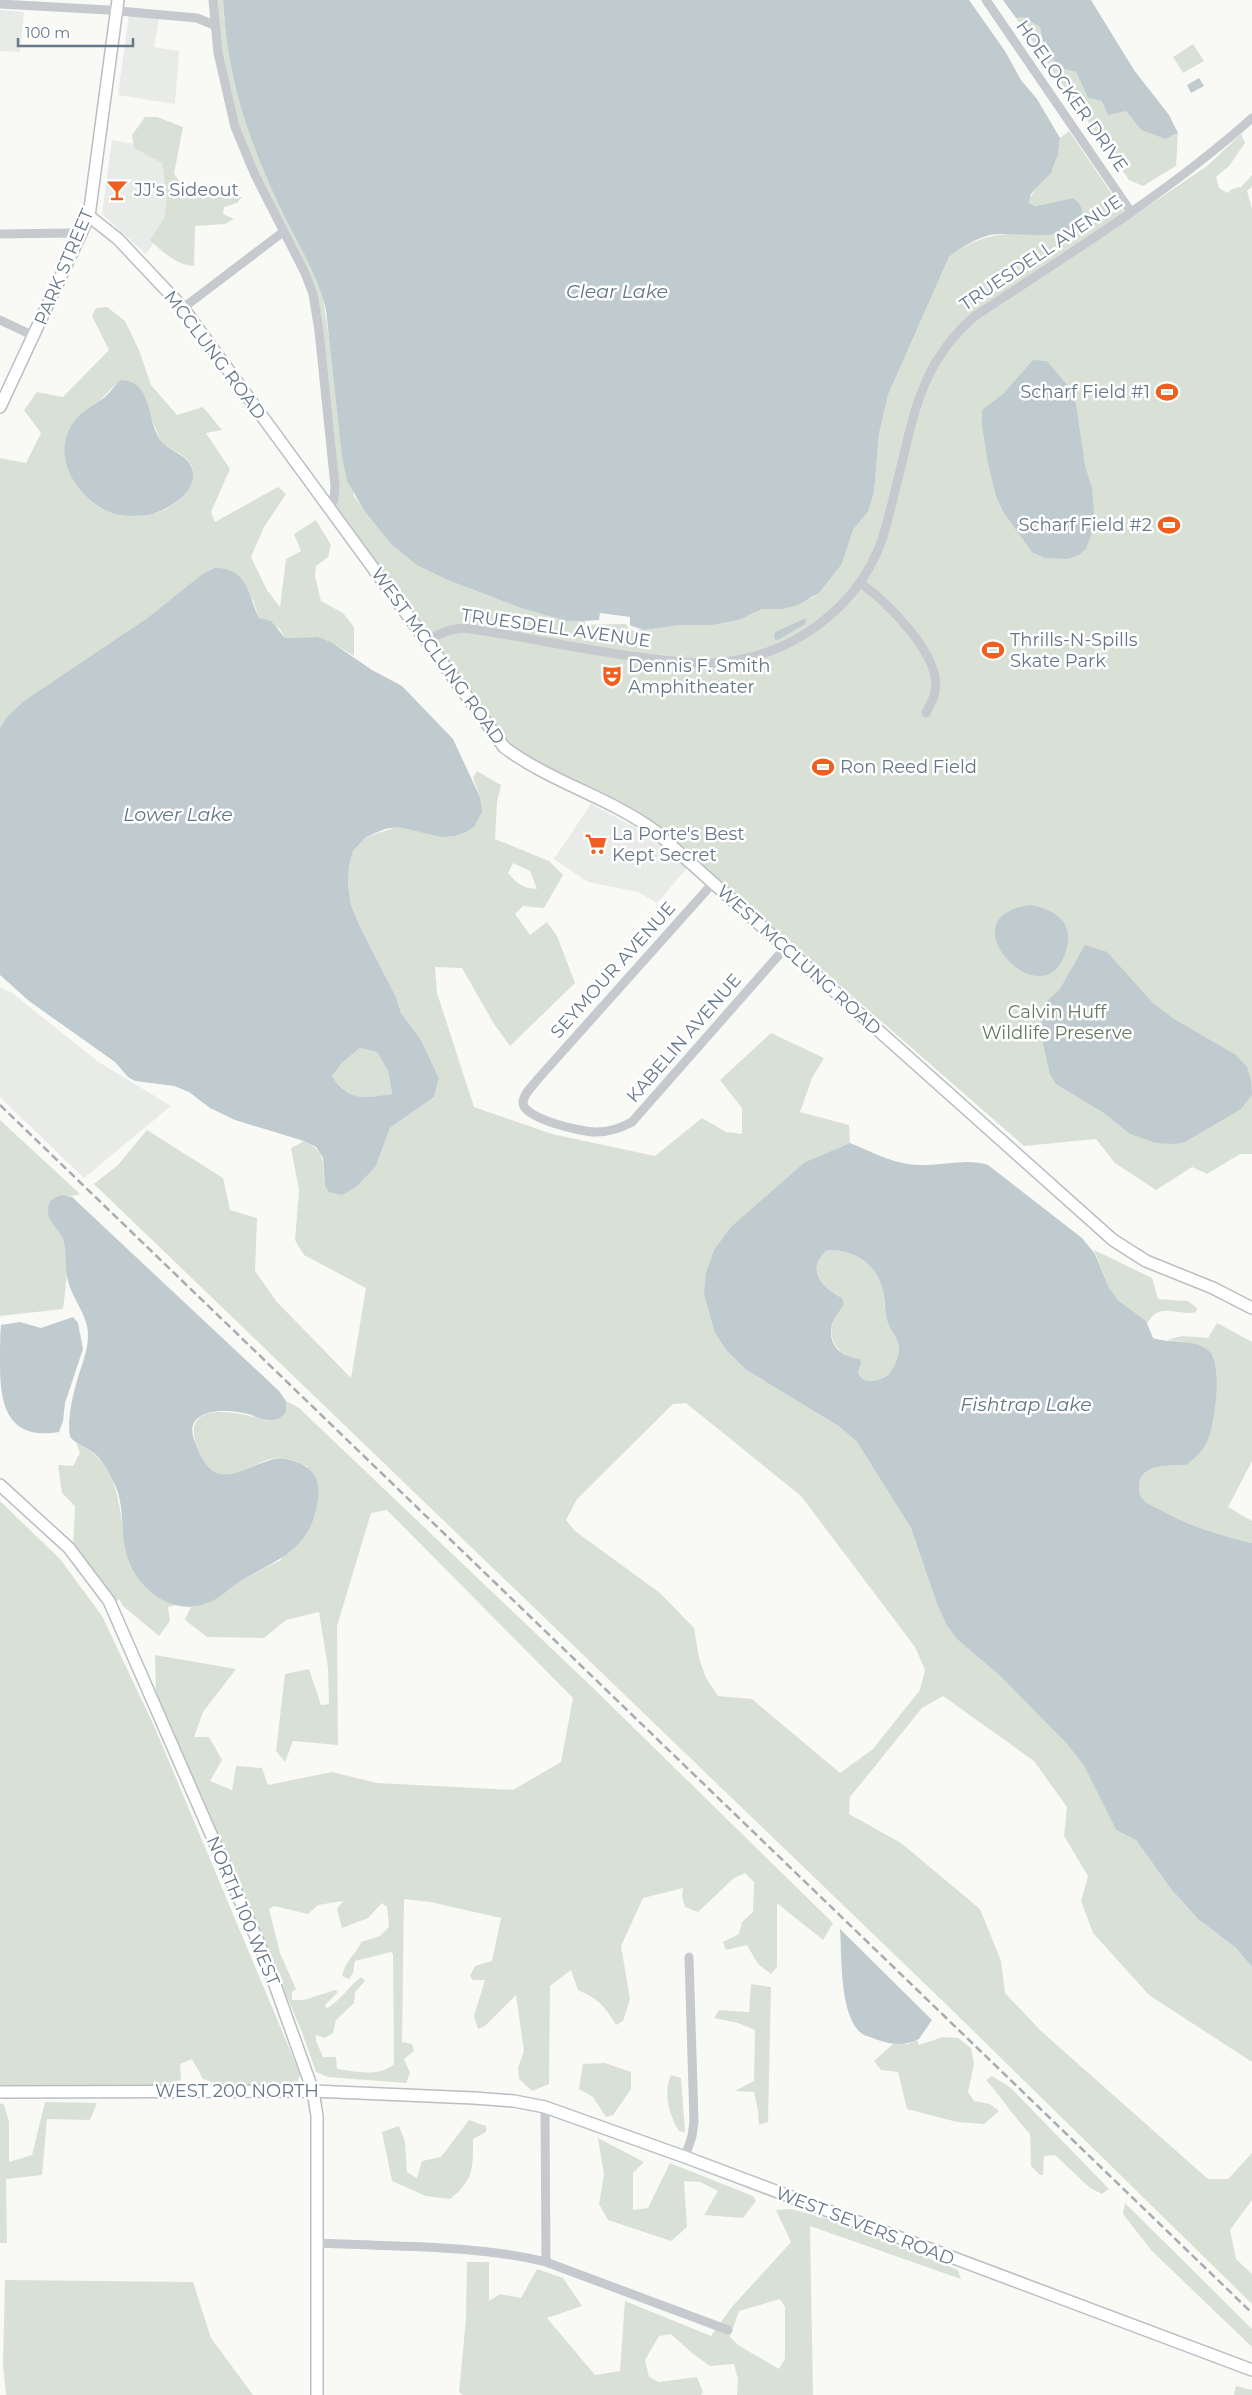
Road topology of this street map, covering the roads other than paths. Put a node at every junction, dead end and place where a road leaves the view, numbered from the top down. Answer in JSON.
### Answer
{"nodes":[{"id":1,"x":213,"y":0,"type":"edge"},
{"id":2,"x":986,"y":0,"type":"edge"},
{"id":3,"x":0,"y":4,"type":"edge"},
{"id":4,"x":117,"y":5,"type":"edge"},
{"id":5,"x":213,"y":10,"type":"junction"},
{"id":6,"x":197,"y":18,"type":"junction"},
{"id":7,"x":214,"y":25,"type":"junction"},
{"id":8,"x":1252,"y":118,"type":"edge"},
{"id":9,"x":1130,"y":212,"type":"junction"},
{"id":10,"x":89,"y":216,"type":"junction"},
{"id":11,"x":283,"y":232,"type":"junction"},
{"id":12,"x":0,"y":234,"type":"edge"},
{"id":13,"x":78,"y":235,"type":"junction"},
{"id":14,"x":183,"y":308,"type":"junction"},
{"id":15,"x":0,"y":320,"type":"edge"},
{"id":16,"x":34,"y":336,"type":"junction"},
{"id":17,"x":0,"y":407,"type":"edge"},
{"id":18,"x":328,"y":506,"type":"junction"},
{"id":19,"x":860,"y":583,"type":"junction"},
{"id":20,"x":426,"y":640,"type":"junction"},
{"id":21,"x":926,"y":713,"type":"dead end"},
{"id":22,"x":713,"y":883,"type":"junction"},
{"id":23,"x":785,"y":948,"type":"junction"},
{"id":24,"x":597,"y":1132,"type":"joint"},
{"id":25,"x":1252,"y":1308,"type":"edge"},
{"id":26,"x":0,"y":1485,"type":"edge"},
{"id":27,"x":689,"y":1957,"type":"dead end"},
{"id":28,"x":313,"y":2090,"type":"junction"},
{"id":29,"x":0,"y":2092,"type":"edge"},
{"id":30,"x":474,"y":2098,"type":"joint"},
{"id":31,"x":545,"y":2107,"type":"junction"},
{"id":32,"x":685,"y":2157,"type":"junction"},
{"id":33,"x":318,"y":2243,"type":"junction"},
{"id":34,"x":546,"y":2262,"type":"junction"},
{"id":35,"x":728,"y":2330,"type":"dead end"},
{"id":36,"x":1252,"y":2370,"type":"edge"},
{"id":37,"x":317,"y":2395,"type":"edge"}],
"edges":[{"from":1,"to":5,"type":"street"},
{"from":2,"to":9,"type":"street","name":"HOELOCKER DRIVE"},
{"from":3,"to":4,"type":"street"},
{"from":4,"to":6,"type":"street"},
{"from":4,"to":10,"type":"street","name":"PARK STREET"},
{"from":5,"to":6,"type":"street"},
{"from":5,"to":7,"type":"street"},
{"from":6,"to":7,"type":"street"},
{"from":7,"to":11,"type":"street"},
{"from":8,"to":9,"type":"street","name":"TRUESDELL AVENUE"},
{"from":9,"to":19,"type":"street","name":"TRUESDELL AVENUE"},
{"from":10,"to":13,"type":"street","name":"PARK STREET"},
{"from":10,"to":14,"type":"street","name":"MCCLUNG ROAD"},
{"from":11,"to":14,"type":"street"},
{"from":11,"to":18,"type":"street"},
{"from":12,"to":13,"type":"street"},
{"from":13,"to":16,"type":"street","name":"PARK STREET"},
{"from":14,"to":18,"type":"street","name":"MCCLUNG ROAD"},
{"from":15,"to":16,"type":"street"},
{"from":16,"to":17,"type":"street","name":"PARK STREET"},
{"from":18,"to":20,"type":"street","name":"WEST MCCLUNG ROAD"},
{"from":19,"to":20,"type":"street","name":"TRUESDELL AVENUE"},
{"from":19,"to":21,"type":"street"},
{"from":20,"to":22,"type":"street","name":"WEST MCCLUNG ROAD"},
{"from":22,"to":23,"type":"street","name":"WEST MCCLUNG ROAD"},
{"from":22,"to":24,"type":"street","name":"SEYMOUR AVENUE"},
{"from":23,"to":24,"type":"street","name":"KABELIN AVENUE"},
{"from":23,"to":25,"type":"street","name":"WEST MCCLUNG ROAD"},
{"from":26,"to":28,"type":"street","name":"NORTH 100 WEST"},
{"from":27,"to":32,"type":"street"},
{"from":28,"to":29,"type":"street","name":"WEST 200 NORTH"},
{"from":28,"to":30,"type":"street","name":"WEST 200 NORTH"},
{"from":28,"to":33,"type":"street","name":"NORTH 100 WEST"},
{"from":30,"to":31,"type":"street","name":"WEST SEVERS ROAD"},
{"from":31,"to":32,"type":"street","name":"WEST SEVERS ROAD"},
{"from":31,"to":34,"type":"street"},
{"from":32,"to":36,"type":"street","name":"WEST SEVERS ROAD"},
{"from":33,"to":34,"type":"street"},
{"from":33,"to":37,"type":"street","name":"NORTH 100 WEST"},
{"from":34,"to":35,"type":"street"}]}
